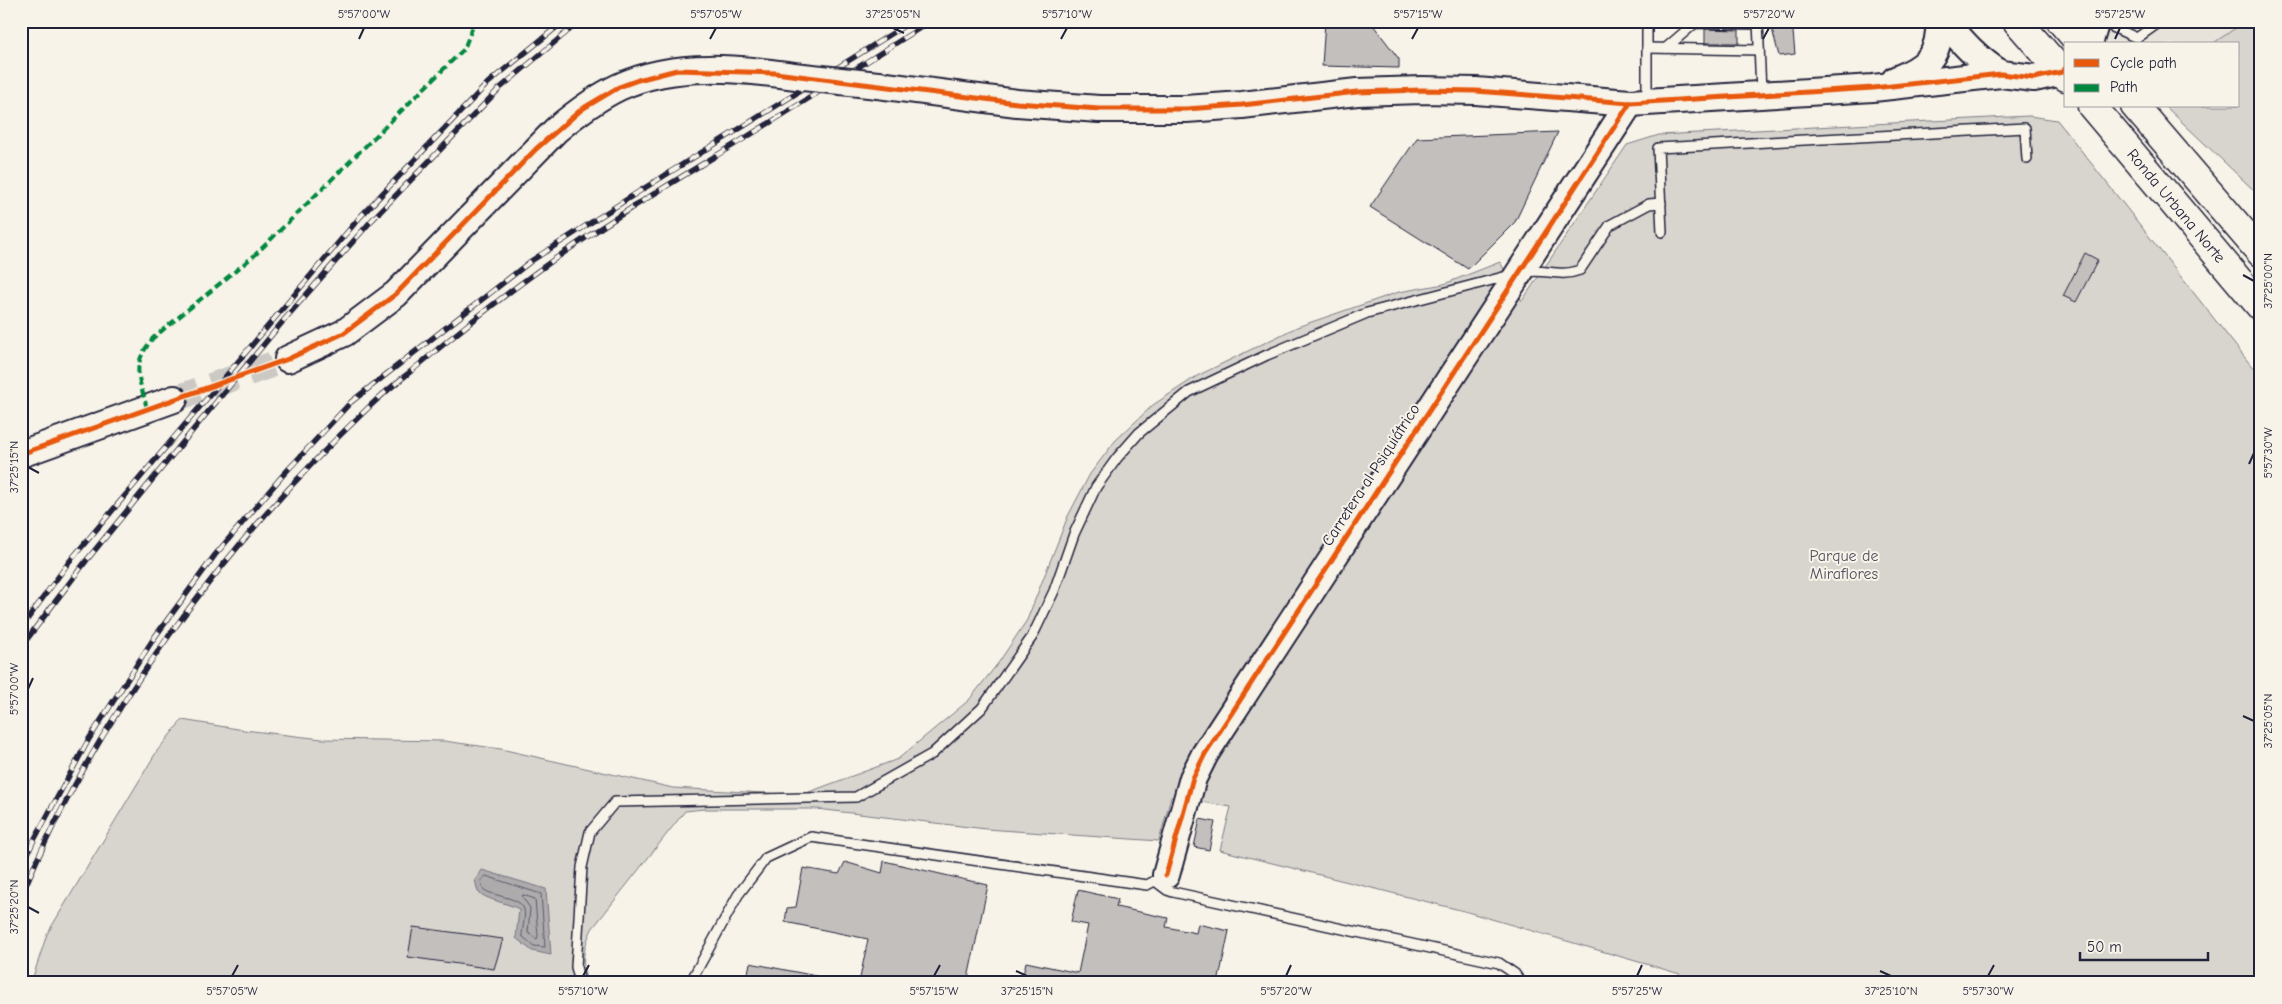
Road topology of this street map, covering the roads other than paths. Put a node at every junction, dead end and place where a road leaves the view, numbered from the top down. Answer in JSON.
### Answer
{"nodes":[{"id":1,"x":1632,"y":21,"type":"edge"},
{"id":2,"x":1939,"y":21,"type":"edge"},
{"id":3,"x":1945,"y":21,"type":"edge"},
{"id":4,"x":2017,"y":21,"type":"edge"},
{"id":5,"x":2061,"y":21,"type":"edge"},
{"id":6,"x":2098,"y":21,"type":"edge"},
{"id":7,"x":2161,"y":21,"type":"edge"},
{"id":8,"x":1646,"y":22,"type":"edge"},
{"id":9,"x":1758,"y":23,"type":"edge"},
{"id":10,"x":2079,"y":42,"type":"edge"},
{"id":11,"x":2090,"y":42,"type":"edge"},
{"id":12,"x":1646,"y":48,"type":"junction"},
{"id":13,"x":1666,"y":48,"type":"junction"},
{"id":14,"x":1758,"y":50,"type":"junction"},
{"id":15,"x":2064,"y":72,"type":"edge"},
{"id":16,"x":2001,"y":74,"type":"junction"},
{"id":17,"x":1873,"y":88,"type":"junction"},
{"id":18,"x":1761,"y":95,"type":"junction"},
{"id":19,"x":1638,"y":102,"type":"junction"},
{"id":20,"x":2094,"y":108,"type":"edge"},
{"id":21,"x":2137,"y":108,"type":"edge"},
{"id":22,"x":2027,"y":159,"type":"dead end"},
{"id":23,"x":1661,"y":203,"type":"junction"},
{"id":24,"x":1662,"y":232,"type":"dead end"},
{"id":25,"x":2261,"y":253,"type":"edge"},
{"id":26,"x":1517,"y":274,"type":"junction"},
{"id":27,"x":2261,"y":307,"type":"edge"},
{"id":28,"x":288,"y":359,"type":"tunnel mouth"},
{"id":29,"x":174,"y":399,"type":"tunnel mouth"},
{"id":30,"x":21,"y":454,"type":"edge"},
{"id":31,"x":1161,"y":878,"type":"junction"},
{"id":32,"x":580,"y":983,"type":"edge"},
{"id":33,"x":690,"y":983,"type":"edge"},
{"id":34,"x":1521,"y":983,"type":"edge"}],
"edges":[{"from":1,"to":8,"type":"lane"},
{"from":2,"to":17,"type":"street"},
{"from":3,"to":16,"type":"street"},
{"from":4,"to":15,"type":"main road"},
{"from":5,"to":10,"type":"main road"},
{"from":6,"to":7,"type":"lane"},
{"from":6,"to":11,"type":"street"},
{"from":8,"to":12,"type":"lane"},
{"from":9,"to":13,"type":"lane"},
{"from":9,"to":14,"type":"lane"},
{"from":12,"to":13,"type":"lane"},
{"from":12,"to":19,"type":"lane"},
{"from":13,"to":14,"type":"lane"},
{"from":14,"to":18,"type":"lane"},
{"from":15,"to":16,"type":"street"},
{"from":16,"to":17,"type":"street"},
{"from":17,"to":18,"type":"street"},
{"from":18,"to":19,"type":"street"},
{"from":19,"to":26,"type":"street","name":"Carretera al Psiquiátrico"},
{"from":19,"to":28,"type":"street","bridge":true},
{"from":20,"to":27,"type":"main road","name":"Ronda Urbana Norte"},
{"from":21,"to":25,"type":"main road","name":"Ronda Urbana Norte"},
{"from":22,"to":23,"type":"lane"},
{"from":23,"to":24,"type":"lane"},
{"from":23,"to":26,"type":"lane"},
{"from":26,"to":31,"type":"street","name":"Carretera al Psiquiátrico"},
{"from":26,"to":32,"type":"lane"},
{"from":29,"to":30,"type":"street"},
{"from":31,"to":33,"type":"lane"},
{"from":31,"to":34,"type":"lane"}]}
